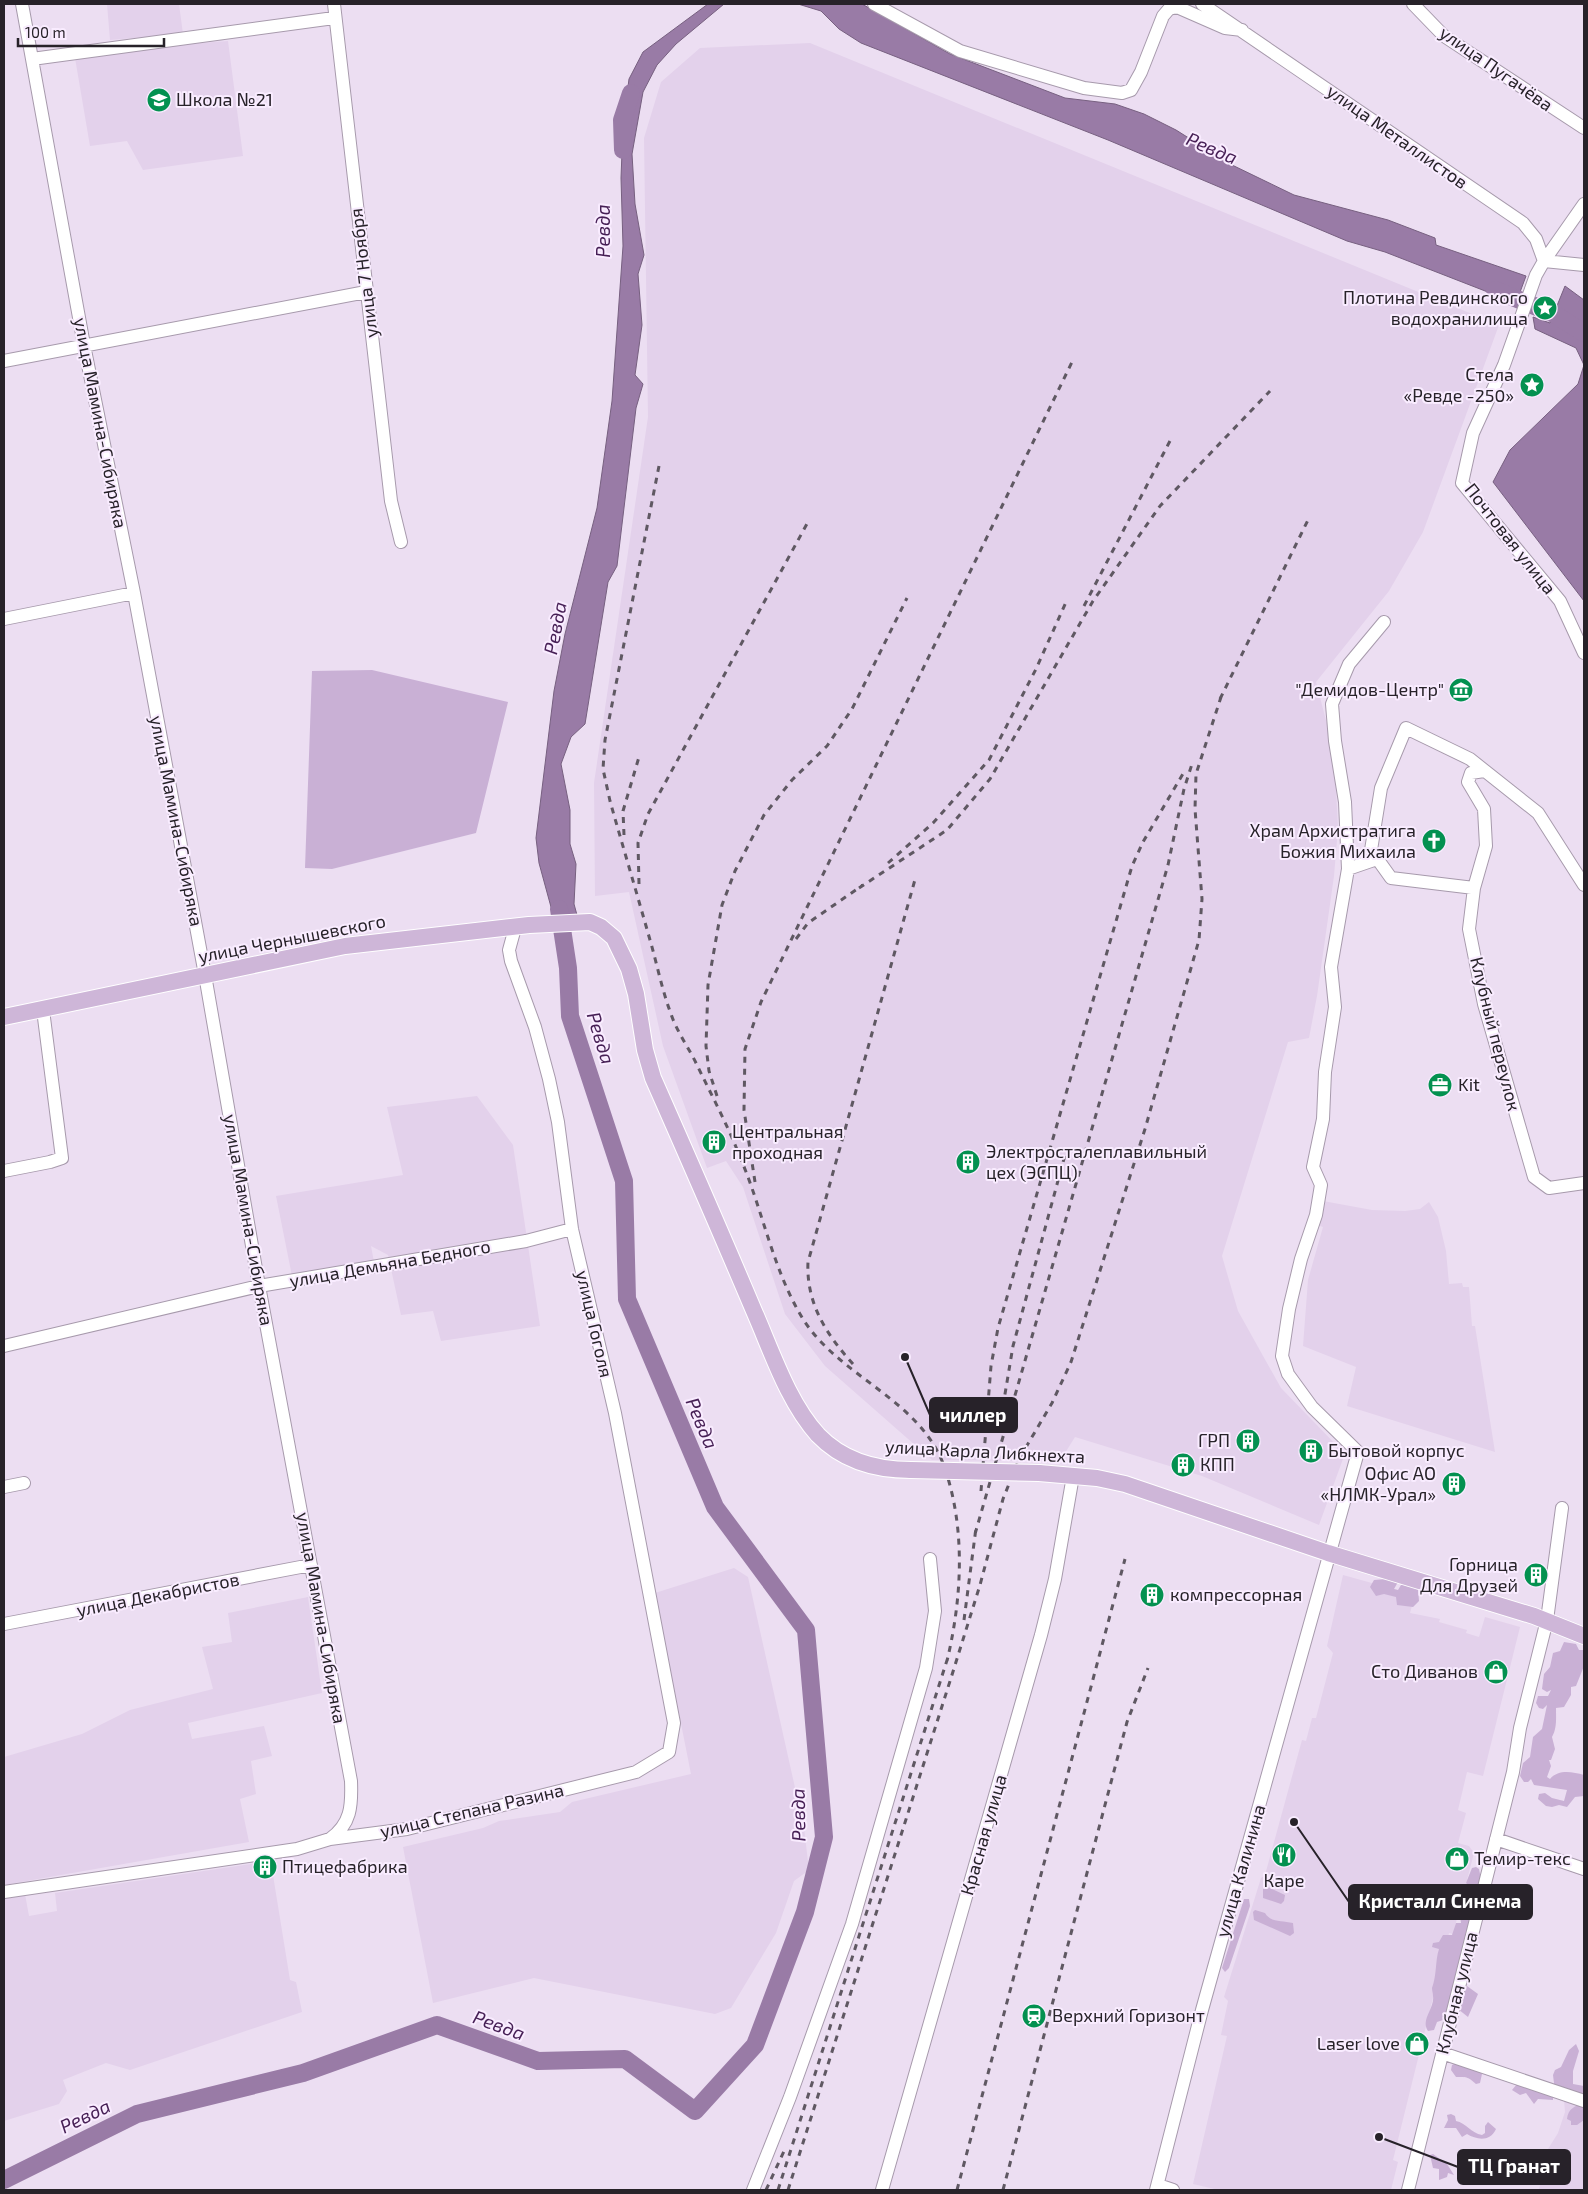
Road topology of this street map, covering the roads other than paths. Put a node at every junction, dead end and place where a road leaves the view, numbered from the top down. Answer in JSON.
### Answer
{"nodes":[{"id":1,"x":22,"y":4,"type":"edge"},
{"id":2,"x":334,"y":4,"type":"edge"},
{"id":3,"x":874,"y":4,"type":"edge"},
{"id":4,"x":1202,"y":4,"type":"edge"},
{"id":5,"x":1413,"y":4,"type":"edge"},
{"id":6,"x":334,"y":18,"type":"junction"},
{"id":7,"x":1242,"y":30,"type":"junction"},
{"id":8,"x":32,"y":59,"type":"junction"},
{"id":9,"x":1584,"y":128,"type":"edge"},
{"id":10,"x":1584,"y":204,"type":"edge"},
{"id":11,"x":1544,"y":260,"type":"junction"},
{"id":12,"x":1584,"y":265,"type":"edge"},
{"id":13,"x":366,"y":292,"type":"junction"},
{"id":14,"x":84,"y":345,"type":"junction"},
{"id":15,"x":4,"y":361,"type":"edge"},
{"id":16,"x":401,"y":542,"type":"dead end"},
{"id":17,"x":134,"y":593,"type":"junction"},
{"id":18,"x":4,"y":619,"type":"edge"},
{"id":19,"x":1384,"y":622,"type":"dead end"},
{"id":20,"x":1584,"y":653,"type":"edge"},
{"id":21,"x":1484,"y":770,"type":"junction"},
{"id":22,"x":1377,"y":859,"type":"junction"},
{"id":23,"x":1348,"y":869,"type":"junction"},
{"id":24,"x":1584,"y":885,"type":"edge"},
{"id":25,"x":1474,"y":888,"type":"junction"},
{"id":26,"x":590,"y":922,"type":"joint"},
{"id":27,"x":522,"y":926,"type":"junction"},
{"id":28,"x":205,"y":976,"type":"junction"},
{"id":29,"x":43,"y":1010,"type":"junction"},
{"id":30,"x":4,"y":1017,"type":"edge"},
{"id":31,"x":4,"y":1171,"type":"edge"},
{"id":32,"x":1584,"y":1183,"type":"edge"},
{"id":33,"x":572,"y":1229,"type":"junction"},
{"id":34,"x":259,"y":1286,"type":"junction"},
{"id":35,"x":4,"y":1346,"type":"edge"},
{"id":36,"x":1073,"y":1476,"type":"junction"},
{"id":37,"x":24,"y":1483,"type":"dead end"},
{"id":38,"x":4,"y":1487,"type":"edge"},
{"id":39,"x":1562,"y":1508,"type":"dead end"},
{"id":40,"x":1328,"y":1553,"type":"junction"},
{"id":41,"x":930,"y":1559,"type":"dead end"},
{"id":42,"x":311,"y":1565,"type":"junction"},
{"id":43,"x":1547,"y":1620,"type":"junction"},
{"id":44,"x":4,"y":1624,"type":"edge"},
{"id":45,"x":1584,"y":1636,"type":"edge"},
{"id":46,"x":674,"y":1723,"type":"joint"},
{"id":47,"x":330,"y":1839,"type":"junction"},
{"id":48,"x":1496,"y":1839,"type":"junction"},
{"id":49,"x":1584,"y":1869,"type":"edge"},
{"id":50,"x":4,"y":1892,"type":"edge"},
{"id":51,"x":1442,"y":2053,"type":"junction"},
{"id":52,"x":1584,"y":2101,"type":"edge"},
{"id":53,"x":1157,"y":2188,"type":"edge"},
{"id":54,"x":753,"y":2190,"type":"edge"},
{"id":55,"x":882,"y":2190,"type":"edge"},
{"id":56,"x":1173,"y":2190,"type":"edge"},
{"id":57,"x":1408,"y":2190,"type":"edge"}],
"edges":[{"from":1,"to":8,"type":"street","name":"улица Мамина-Сибиряка"},
{"from":2,"to":6,"type":"street","name":"улица 7 Ноября"},
{"from":3,"to":7,"type":"street"},
{"from":4,"to":7,"type":"street","name":"улица Металлистов"},
{"from":5,"to":9,"type":"street","name":"улица Пугачёва"},
{"from":6,"to":8,"type":"street"},
{"from":6,"to":13,"type":"street","name":"улица 7 Ноября"},
{"from":7,"to":11,"type":"street","name":"улица Металлистов"},
{"from":8,"to":14,"type":"street","name":"улица Мамина-Сибиряка"},
{"from":10,"to":11,"type":"street"},
{"from":11,"to":12,"type":"street"},
{"from":11,"to":20,"type":"street","name":"Почтовая улица"},
{"from":13,"to":14,"type":"street"},
{"from":13,"to":16,"type":"street","name":"улица 7 Ноября"},
{"from":14,"to":15,"type":"street"},
{"from":14,"to":17,"type":"street","name":"улица Мамина-Сибиряка"},
{"from":17,"to":18,"type":"street"},
{"from":17,"to":28,"type":"street","name":"улица Мамина-Сибиряка"},
{"from":19,"to":23,"type":"street"},
{"from":21,"to":22,"type":"street"},
{"from":21,"to":24,"type":"street"},
{"from":21,"to":25,"type":"street","name":"Клубный переулок"},
{"from":22,"to":23,"type":"street"},
{"from":22,"to":25,"type":"street"},
{"from":23,"to":40,"type":"street","name":"улица Калинина"},
{"from":25,"to":32,"type":"street","name":"Клубный переулок"},
{"from":26,"to":27,"type":"main road","name":"улица Чернышевского"},
{"from":26,"to":36,"type":"main road","name":"улица Карла Либкнехта","bridge":true},
{"from":27,"to":28,"type":"main road","name":"улица Чернышевского"},
{"from":27,"to":33,"type":"street","name":"улица Гоголя"},
{"from":28,"to":29,"type":"main road","name":"улица Чернышевского"},
{"from":28,"to":34,"type":"street","name":"улица Мамина-Сибиряка"},
{"from":29,"to":30,"type":"main road","name":"улица Чернышевского"},
{"from":29,"to":31,"type":"street"},
{"from":33,"to":34,"type":"street","name":"улица Демьяна Бедного"},
{"from":33,"to":46,"type":"street","name":"улица Гоголя"},
{"from":34,"to":35,"type":"street","name":"улица Демьяна Бедного"},
{"from":34,"to":42,"type":"street","name":"улица Мамина-Сибиряка"},
{"from":36,"to":40,"type":"main road","name":"улица Карла Либкнехта"},
{"from":36,"to":55,"type":"street","name":"Красная улица"},
{"from":37,"to":38,"type":"street"},
{"from":39,"to":43,"type":"street","name":"Клубная улица"},
{"from":40,"to":43,"type":"main road","name":"улица Карла Либкнехта"},
{"from":40,"to":53,"type":"street","name":"улица Калинина"},
{"from":41,"to":54,"type":"street"},
{"from":42,"to":44,"type":"street","name":"улица Декабристов"},
{"from":42,"to":47,"type":"street","name":"улица Мамина-Сибиряка"},
{"from":43,"to":45,"type":"main road","name":"улица Карла Либкнехта"},
{"from":43,"to":48,"type":"street","name":"Клубная улица"},
{"from":46,"to":47,"type":"street","name":"улица Степана Разина"},
{"from":47,"to":50,"type":"street","name":"улица Степана Разина"},
{"from":48,"to":49,"type":"street"},
{"from":48,"to":51,"type":"street","name":"Клубная улица"},
{"from":51,"to":52,"type":"street"},
{"from":51,"to":57,"type":"street","name":"Клубная улица"},
{"from":53,"to":56,"type":"street"}]}
